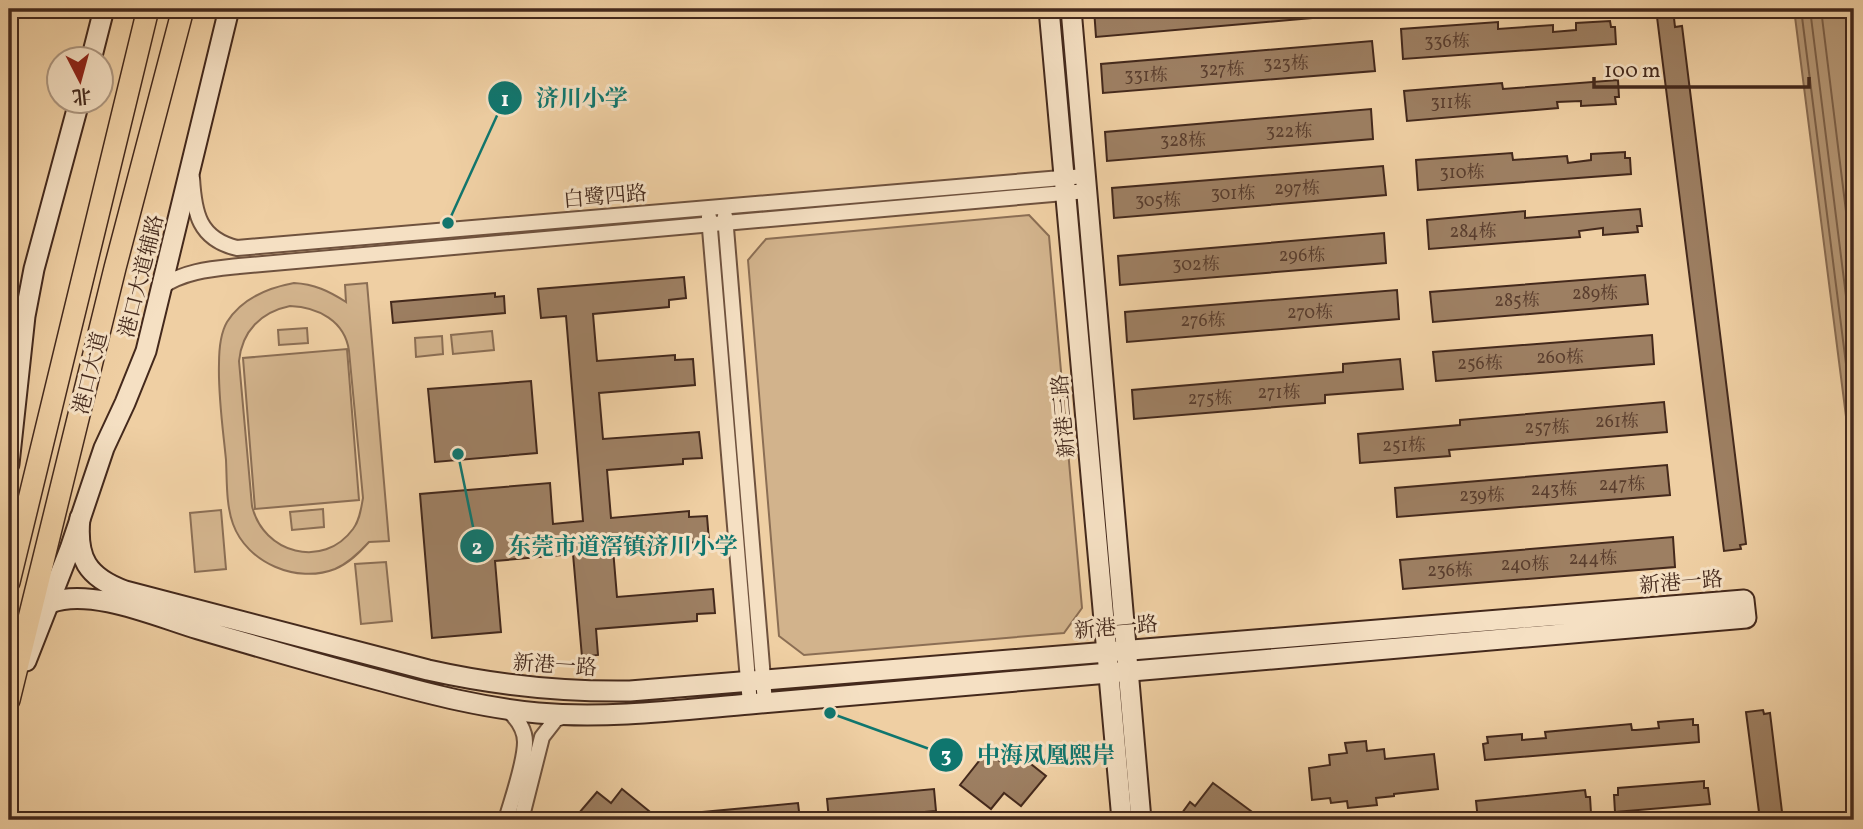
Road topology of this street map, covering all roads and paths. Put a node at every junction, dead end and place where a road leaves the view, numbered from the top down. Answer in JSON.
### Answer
{"nodes":[{"id":1,"x":104,"y":9,"type":"edge"},
{"id":2,"x":148,"y":9,"type":"edge"},
{"id":3,"x":183,"y":9,"type":"edge"},
{"id":4,"x":229,"y":9,"type":"edge"},
{"id":5,"x":1049,"y":9,"type":"edge"},
{"id":6,"x":1071,"y":9,"type":"edge"},
{"id":7,"x":95,"y":46,"type":"edge"},
{"id":8,"x":75,"y":116,"type":"edge"},
{"id":9,"x":192,"y":161,"type":"junction"},
{"id":10,"x":1086,"y":183,"type":"junction"},
{"id":11,"x":1066,"y":185,"type":"junction"},
{"id":12,"x":708,"y":209,"type":"junction"},
{"id":13,"x":725,"y":215,"type":"junction"},
{"id":14,"x":710,"y":224,"type":"junction"},
{"id":15,"x":161,"y":287,"type":"junction"},
{"id":16,"x":9,"y":464,"type":"edge"},
{"id":17,"x":80,"y":518,"type":"junction"},
{"id":18,"x":9,"y":582,"type":"edge"},
{"id":19,"x":128,"y":600,"type":"junction"},
{"id":20,"x":40,"y":608,"type":"junction"},
{"id":21,"x":1126,"y":649,"type":"junction"},
{"id":22,"x":1107,"y":651,"type":"junction"},
{"id":23,"x":1129,"y":672,"type":"junction"},
{"id":24,"x":1108,"y":674,"type":"junction"},
{"id":25,"x":756,"y":681,"type":"junction"},
{"id":26,"x":9,"y":701,"type":"edge"},
{"id":27,"x":758,"y":704,"type":"junction"},
{"id":28,"x":506,"y":708,"type":"junction"},
{"id":29,"x":571,"y":713,"type":"junction"},
{"id":30,"x":506,"y":820,"type":"edge"},
{"id":31,"x":521,"y":820,"type":"edge"},
{"id":32,"x":1122,"y":820,"type":"edge"},
{"id":33,"x":1141,"y":820,"type":"edge"}],
"edges":[{"from":1,"to":7,"type":"street"},
{"from":2,"to":18,"type":"main road","name":"港口大道"},
{"from":3,"to":20,"type":"main road","name":"港口大道"},
{"from":4,"to":9,"type":"street","name":"港口大道辅路"},
{"from":5,"to":11,"type":"street","name":"新港三路"},
{"from":6,"to":10,"type":"street","name":"新港三路"},
{"from":8,"to":16,"type":"street"},
{"from":9,"to":12,"type":"street","name":"白鹭四路"},
{"from":9,"to":15,"type":"street","name":"港口大道辅路"},
{"from":10,"to":11,"type":"street","name":"白鹭四路"},
{"from":10,"to":21,"type":"street","name":"新港三路"},
{"from":11,"to":13,"type":"street","name":"白鹭四路"},
{"from":11,"to":22,"type":"street","name":"新港三路"},
{"from":12,"to":13,"type":"street","name":"白鹭四路"},
{"from":12,"to":14,"type":"street"},
{"from":13,"to":14,"type":"street","name":"白鹭四路"},
{"from":13,"to":25,"type":"street"},
{"from":14,"to":15,"type":"street","name":"白鹭四路"},
{"from":14,"to":25,"type":"street"},
{"from":15,"to":17,"type":"street","name":"港口大道辅路"},
{"from":17,"to":19,"type":"street","name":"新港一路"},
{"from":17,"to":20,"type":"street","name":"港口大道辅路"},
{"from":19,"to":20,"type":"street","name":"新港一路"},
{"from":19,"to":25,"type":"street","name":"新港一路"},
{"from":19,"to":28,"type":"street","name":"新港一路"},
{"from":20,"to":26,"type":"main road","name":"港口大道"},
{"from":21,"to":22,"type":"street","name":"新港一路"},
{"from":21,"to":23,"type":"street","name":"新港三路"},
{"from":21,"to":23,"type":"street","name":"新港一路"},
{"from":22,"to":24,"type":"street","name":"新港三路"},
{"from":22,"to":25,"type":"street","name":"新港一路"},
{"from":23,"to":24,"type":"street","name":"新港一路"},
{"from":23,"to":33,"type":"street","name":"新港三路"},
{"from":24,"to":27,"type":"street","name":"新港一路"},
{"from":24,"to":32,"type":"street","name":"新港三路"},
{"from":25,"to":27,"type":"street"},
{"from":27,"to":29,"type":"street","name":"新港一路"},
{"from":28,"to":29,"type":"street","name":"新港一路"},
{"from":28,"to":30,"type":"street"},
{"from":29,"to":31,"type":"street"}]}
